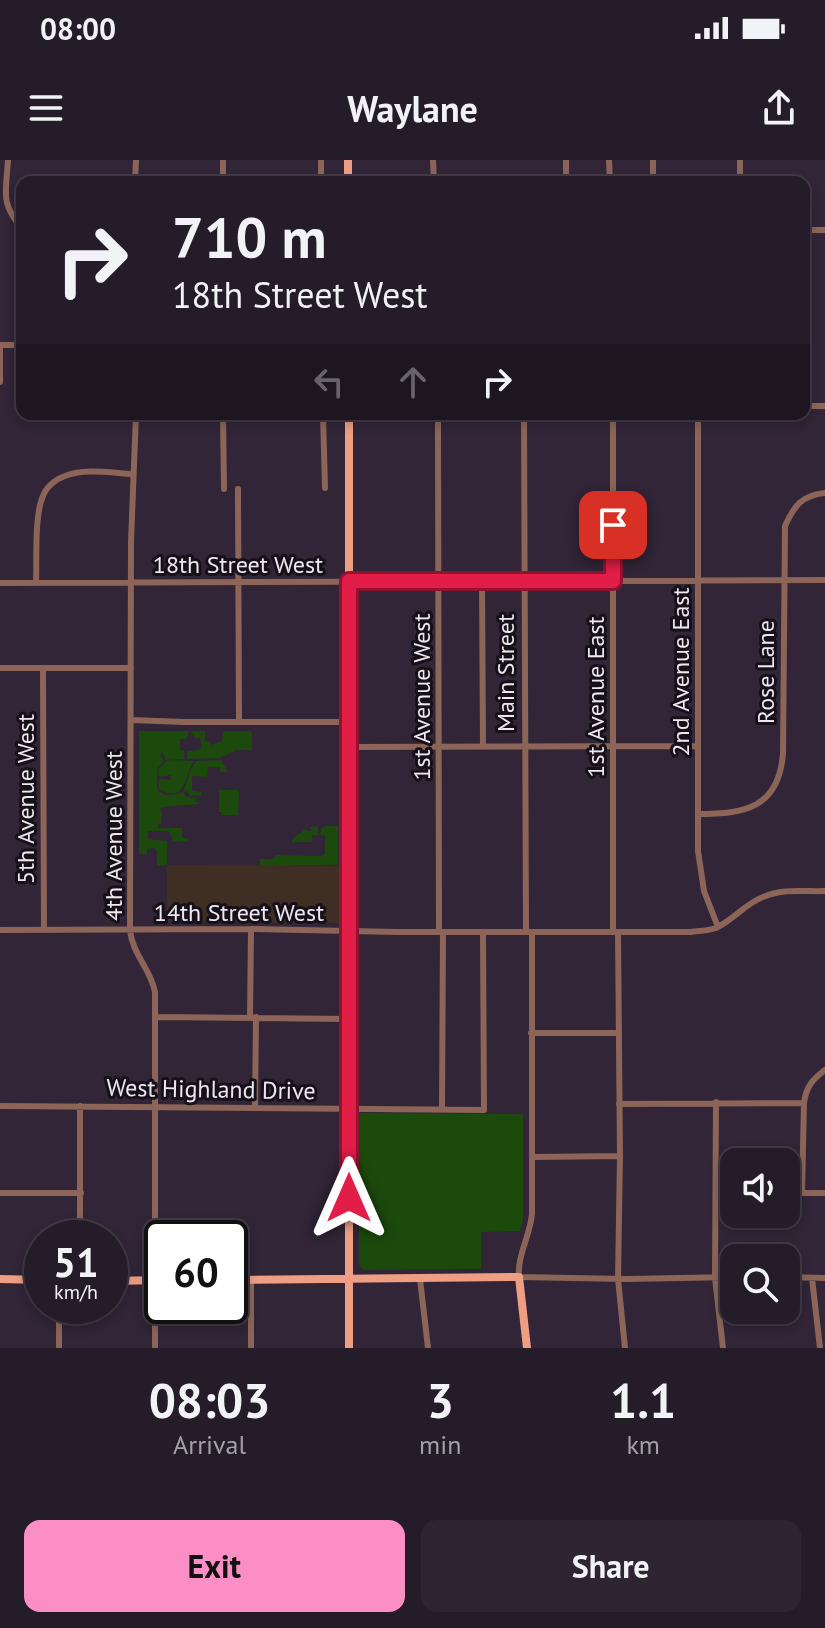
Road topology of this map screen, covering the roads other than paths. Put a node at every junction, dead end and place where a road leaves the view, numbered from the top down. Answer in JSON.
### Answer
{"nodes":[{"id":1,"x":8,"y":160,"type":"edge"},
{"id":2,"x":16,"y":223,"type":"edge"},
{"id":3,"x":0,"y":346,"type":"edge"},
{"id":4,"x":0,"y":382,"type":"edge"},
{"id":5,"x":136,"y":420,"type":"edge"},
{"id":6,"x":223,"y":420,"type":"edge"},
{"id":7,"x":323,"y":420,"type":"edge"},
{"id":8,"x":349,"y":420,"type":"edge"},
{"id":9,"x":438,"y":420,"type":"edge"},
{"id":10,"x":524,"y":420,"type":"edge"},
{"id":11,"x":613,"y":420,"type":"edge"},
{"id":12,"x":698,"y":420,"type":"edge"},
{"id":13,"x":133,"y":474,"type":"junction"},
{"id":14,"x":325,"y":488,"type":"dead end"},
{"id":15,"x":224,"y":489,"type":"dead end"},
{"id":16,"x":238,"y":489,"type":"dead end"},
{"id":17,"x":825,"y":493,"type":"edge"},
{"id":18,"x":698,"y":580,"type":"junction"},
{"id":19,"x":783,"y":580,"type":"junction"},
{"id":20,"x":825,"y":580,"type":"edge"},
{"id":21,"x":238,"y":581,"type":"junction"},
{"id":22,"x":349,"y":581,"type":"junction"},
{"id":23,"x":439,"y":581,"type":"junction"},
{"id":24,"x":525,"y":581,"type":"junction"},
{"id":25,"x":613,"y":581,"type":"junction"},
{"id":26,"x":131,"y":582,"type":"junction"},
{"id":27,"x":482,"y":582,"type":"junction"},
{"id":28,"x":0,"y":583,"type":"edge"},
{"id":29,"x":36,"y":583,"type":"junction"},
{"id":30,"x":0,"y":668,"type":"edge"},
{"id":31,"x":43,"y":668,"type":"junction"},
{"id":32,"x":131,"y":668,"type":"junction"},
{"id":33,"x":131,"y":720,"type":"junction"},
{"id":34,"x":239,"y":722,"type":"junction"},
{"id":35,"x":349,"y":722,"type":"junction"},
{"id":36,"x":439,"y":746,"type":"junction"},
{"id":37,"x":483,"y":746,"type":"junction"},
{"id":38,"x":525,"y":746,"type":"junction"},
{"id":39,"x":613,"y":746,"type":"junction"},
{"id":40,"x":697,"y":746,"type":"junction"},
{"id":41,"x":348,"y":747,"type":"junction"},
{"id":42,"x":698,"y":814,"type":"junction"},
{"id":43,"x":825,"y":891,"type":"edge"},
{"id":44,"x":718,"y":927,"type":"junction"},
{"id":45,"x":251,"y":929,"type":"junction"},
{"id":46,"x":0,"y":930,"type":"edge"},
{"id":47,"x":44,"y":930,"type":"junction"},
{"id":48,"x":130,"y":930,"type":"junction"},
{"id":49,"x":349,"y":931,"type":"junction"},
{"id":50,"x":441,"y":932,"type":"junction"},
{"id":51,"x":483,"y":932,"type":"junction"},
{"id":52,"x":529,"y":932,"type":"junction"},
{"id":53,"x":616,"y":932,"type":"junction"},
{"id":54,"x":155,"y":1017,"type":"junction"},
{"id":55,"x":253,"y":1017,"type":"junction"},
{"id":56,"x":349,"y":1019,"type":"junction"},
{"id":57,"x":531,"y":1033,"type":"junction"},
{"id":58,"x":619,"y":1033,"type":"junction"},
{"id":59,"x":825,"y":1070,"type":"edge"},
{"id":60,"x":716,"y":1102,"type":"junction"},
{"id":61,"x":804,"y":1103,"type":"junction"},
{"id":62,"x":619,"y":1104,"type":"junction"},
{"id":63,"x":0,"y":1106,"type":"edge"},
{"id":64,"x":80,"y":1106,"type":"junction"},
{"id":65,"x":154,"y":1106,"type":"junction"},
{"id":66,"x":255,"y":1108,"type":"junction"},
{"id":67,"x":349,"y":1108,"type":"junction"},
{"id":68,"x":442,"y":1109,"type":"junction"},
{"id":69,"x":620,"y":1156,"type":"junction"},
{"id":70,"x":532,"y":1157,"type":"junction"},
{"id":71,"x":0,"y":1193,"type":"edge"},
{"id":72,"x":81,"y":1193,"type":"junction"},
{"id":73,"x":825,"y":1193,"type":"edge"},
{"id":74,"x":80,"y":1220,"type":"edge"},
{"id":75,"x":157,"y":1220,"type":"edge"},
{"id":76,"x":519,"y":1277,"type":"junction"},
{"id":77,"x":715,"y":1278,"type":"junction"},
{"id":78,"x":720,"y":1278,"type":"edge"},
{"id":79,"x":800,"y":1278,"type":"edge"},
{"id":80,"x":812,"y":1278,"type":"junction"},
{"id":81,"x":825,"y":1278,"type":"edge"},
{"id":82,"x":0,"y":1279,"type":"edge"},
{"id":83,"x":420,"y":1279,"type":"junction"},
{"id":84,"x":618,"y":1279,"type":"junction"},
{"id":85,"x":24,"y":1280,"type":"edge"},
{"id":86,"x":349,"y":1280,"type":"junction"},
{"id":87,"x":248,"y":1281,"type":"edge"},
{"id":88,"x":251,"y":1281,"type":"junction"},
{"id":89,"x":59,"y":1324,"type":"edge"},
{"id":90,"x":156,"y":1324,"type":"edge"},
{"id":91,"x":59,"y":1348,"type":"edge"},
{"id":92,"x":155,"y":1348,"type":"edge"},
{"id":93,"x":251,"y":1348,"type":"edge"},
{"id":94,"x":349,"y":1348,"type":"edge"},
{"id":95,"x":428,"y":1348,"type":"edge"},
{"id":96,"x":527,"y":1348,"type":"edge"},
{"id":97,"x":625,"y":1348,"type":"edge"},
{"id":98,"x":723,"y":1348,"type":"edge"},
{"id":99,"x":820,"y":1348,"type":"edge"}],
"edges":[{"from":1,"to":2,"type":"street"},
{"from":3,"to":4,"type":"street"},
{"from":5,"to":13,"type":"street","name":"4th Avenue West"},
{"from":6,"to":15,"type":"street"},
{"from":7,"to":14,"type":"street"},
{"from":8,"to":22,"type":"main road"},
{"from":9,"to":23,"type":"street","name":"1st Avenue West"},
{"from":10,"to":24,"type":"street","name":"Main Street"},
{"from":11,"to":25,"type":"street","name":"1st Avenue East"},
{"from":12,"to":18,"type":"street","name":"2nd Avenue East"},
{"from":13,"to":26,"type":"street","name":"4th Avenue West"},
{"from":13,"to":29,"type":"street"},
{"from":16,"to":21,"type":"street"},
{"from":17,"to":19,"type":"street","name":"Rose Lane"},
{"from":18,"to":19,"type":"street","name":"18th Street West"},
{"from":18,"to":25,"type":"street","name":"18th Street West"},
{"from":18,"to":40,"type":"street","name":"2nd Avenue East"},
{"from":19,"to":20,"type":"street","name":"18th Street West"},
{"from":19,"to":42,"type":"street","name":"Rose Lane"},
{"from":21,"to":22,"type":"street","name":"18th Street West"},
{"from":21,"to":26,"type":"street","name":"18th Street West"},
{"from":21,"to":34,"type":"street"},
{"from":22,"to":23,"type":"street","name":"18th Street West"},
{"from":22,"to":35,"type":"main road"},
{"from":23,"to":27,"type":"street","name":"18th Street West"},
{"from":23,"to":36,"type":"street","name":"1st Avenue West"},
{"from":24,"to":25,"type":"street","name":"18th Street West"},
{"from":24,"to":27,"type":"street","name":"18th Street West"},
{"from":24,"to":38,"type":"street","name":"Main Street"},
{"from":25,"to":39,"type":"street","name":"1st Avenue East"},
{"from":26,"to":29,"type":"street","name":"18th Street West"},
{"from":26,"to":32,"type":"street","name":"4th Avenue West"},
{"from":27,"to":37,"type":"street"},
{"from":28,"to":29,"type":"street","name":"18th Street West"},
{"from":30,"to":31,"type":"street"},
{"from":31,"to":32,"type":"street"},
{"from":31,"to":47,"type":"street","name":"5th Avenue West"},
{"from":32,"to":33,"type":"street","name":"4th Avenue West"},
{"from":33,"to":34,"type":"street"},
{"from":33,"to":48,"type":"street","name":"4th Avenue West"},
{"from":34,"to":35,"type":"street"},
{"from":35,"to":41,"type":"main road"},
{"from":36,"to":37,"type":"street"},
{"from":36,"to":41,"type":"street"},
{"from":36,"to":50,"type":"street","name":"1st Avenue West"},
{"from":37,"to":38,"type":"street"},
{"from":38,"to":39,"type":"street"},
{"from":38,"to":52,"type":"street","name":"Main Street"},
{"from":39,"to":40,"type":"street"},
{"from":39,"to":53,"type":"street","name":"1st Avenue East"},
{"from":40,"to":42,"type":"street","name":"2nd Avenue East"},
{"from":41,"to":49,"type":"main road"},
{"from":42,"to":44,"type":"street","name":"2nd Avenue East"},
{"from":43,"to":44,"type":"street"},
{"from":44,"to":53,"type":"street","name":"14th Street West"},
{"from":45,"to":48,"type":"street","name":"14th Street West"},
{"from":45,"to":49,"type":"street","name":"14th Street West"},
{"from":45,"to":55,"type":"street"},
{"from":46,"to":47,"type":"street","name":"14th Street West"},
{"from":47,"to":48,"type":"street","name":"14th Street West"},
{"from":48,"to":54,"type":"street","name":"4th Avenue West"},
{"from":49,"to":50,"type":"street","name":"14th Street West"},
{"from":49,"to":56,"type":"main road"},
{"from":50,"to":51,"type":"street","name":"14th Street West"},
{"from":50,"to":68,"type":"street","name":"1st Avenue West"},
{"from":51,"to":52,"type":"street","name":"14th Street West"},
{"from":51,"to":68,"type":"street","name":"West Highland Drive"},
{"from":52,"to":53,"type":"street","name":"14th Street West"},
{"from":52,"to":57,"type":"street","name":"Main Street"},
{"from":53,"to":58,"type":"street","name":"1st Avenue East"},
{"from":54,"to":55,"type":"street"},
{"from":54,"to":65,"type":"street","name":"4th Avenue West"},
{"from":55,"to":56,"type":"street"},
{"from":55,"to":66,"type":"street"},
{"from":56,"to":67,"type":"main road"},
{"from":57,"to":58,"type":"street"},
{"from":57,"to":70,"type":"street","name":"Main Street"},
{"from":58,"to":62,"type":"street","name":"1st Avenue East"},
{"from":59,"to":61,"type":"street"},
{"from":60,"to":61,"type":"street"},
{"from":60,"to":62,"type":"street"},
{"from":60,"to":77,"type":"street"},
{"from":61,"to":73,"type":"street"},
{"from":62,"to":69,"type":"street","name":"1st Avenue East"},
{"from":63,"to":64,"type":"street","name":"West Highland Drive"},
{"from":64,"to":65,"type":"street","name":"West Highland Drive"},
{"from":64,"to":72,"type":"street"},
{"from":65,"to":66,"type":"street","name":"West Highland Drive"},
{"from":65,"to":75,"type":"street","name":"4th Avenue West"},
{"from":66,"to":67,"type":"street","name":"West Highland Drive"},
{"from":67,"to":68,"type":"street","name":"West Highland Drive"},
{"from":67,"to":86,"type":"main road"},
{"from":69,"to":70,"type":"street"},
{"from":69,"to":84,"type":"street","name":"1st Avenue East"},
{"from":70,"to":76,"type":"street","name":"Main Street"},
{"from":71,"to":72,"type":"street"},
{"from":72,"to":74,"type":"street"},
{"from":76,"to":83,"type":"main road"},
{"from":76,"to":84,"type":"street"},
{"from":76,"to":96,"type":"main road","name":"Main Street"},
{"from":77,"to":78,"type":"street"},
{"from":77,"to":84,"type":"street"},
{"from":77,"to":98,"type":"street"},
{"from":79,"to":80,"type":"street"},
{"from":80,"to":81,"type":"street"},
{"from":80,"to":99,"type":"street"},
{"from":82,"to":85,"type":"main road"},
{"from":83,"to":86,"type":"main road"},
{"from":83,"to":95,"type":"street"},
{"from":84,"to":97,"type":"street","name":"1st Avenue East"},
{"from":86,"to":88,"type":"main road"},
{"from":86,"to":94,"type":"main road"},
{"from":87,"to":88,"type":"main road"},
{"from":88,"to":93,"type":"street"},
{"from":89,"to":91,"type":"street"},
{"from":90,"to":92,"type":"street","name":"4th Avenue West"}]}
